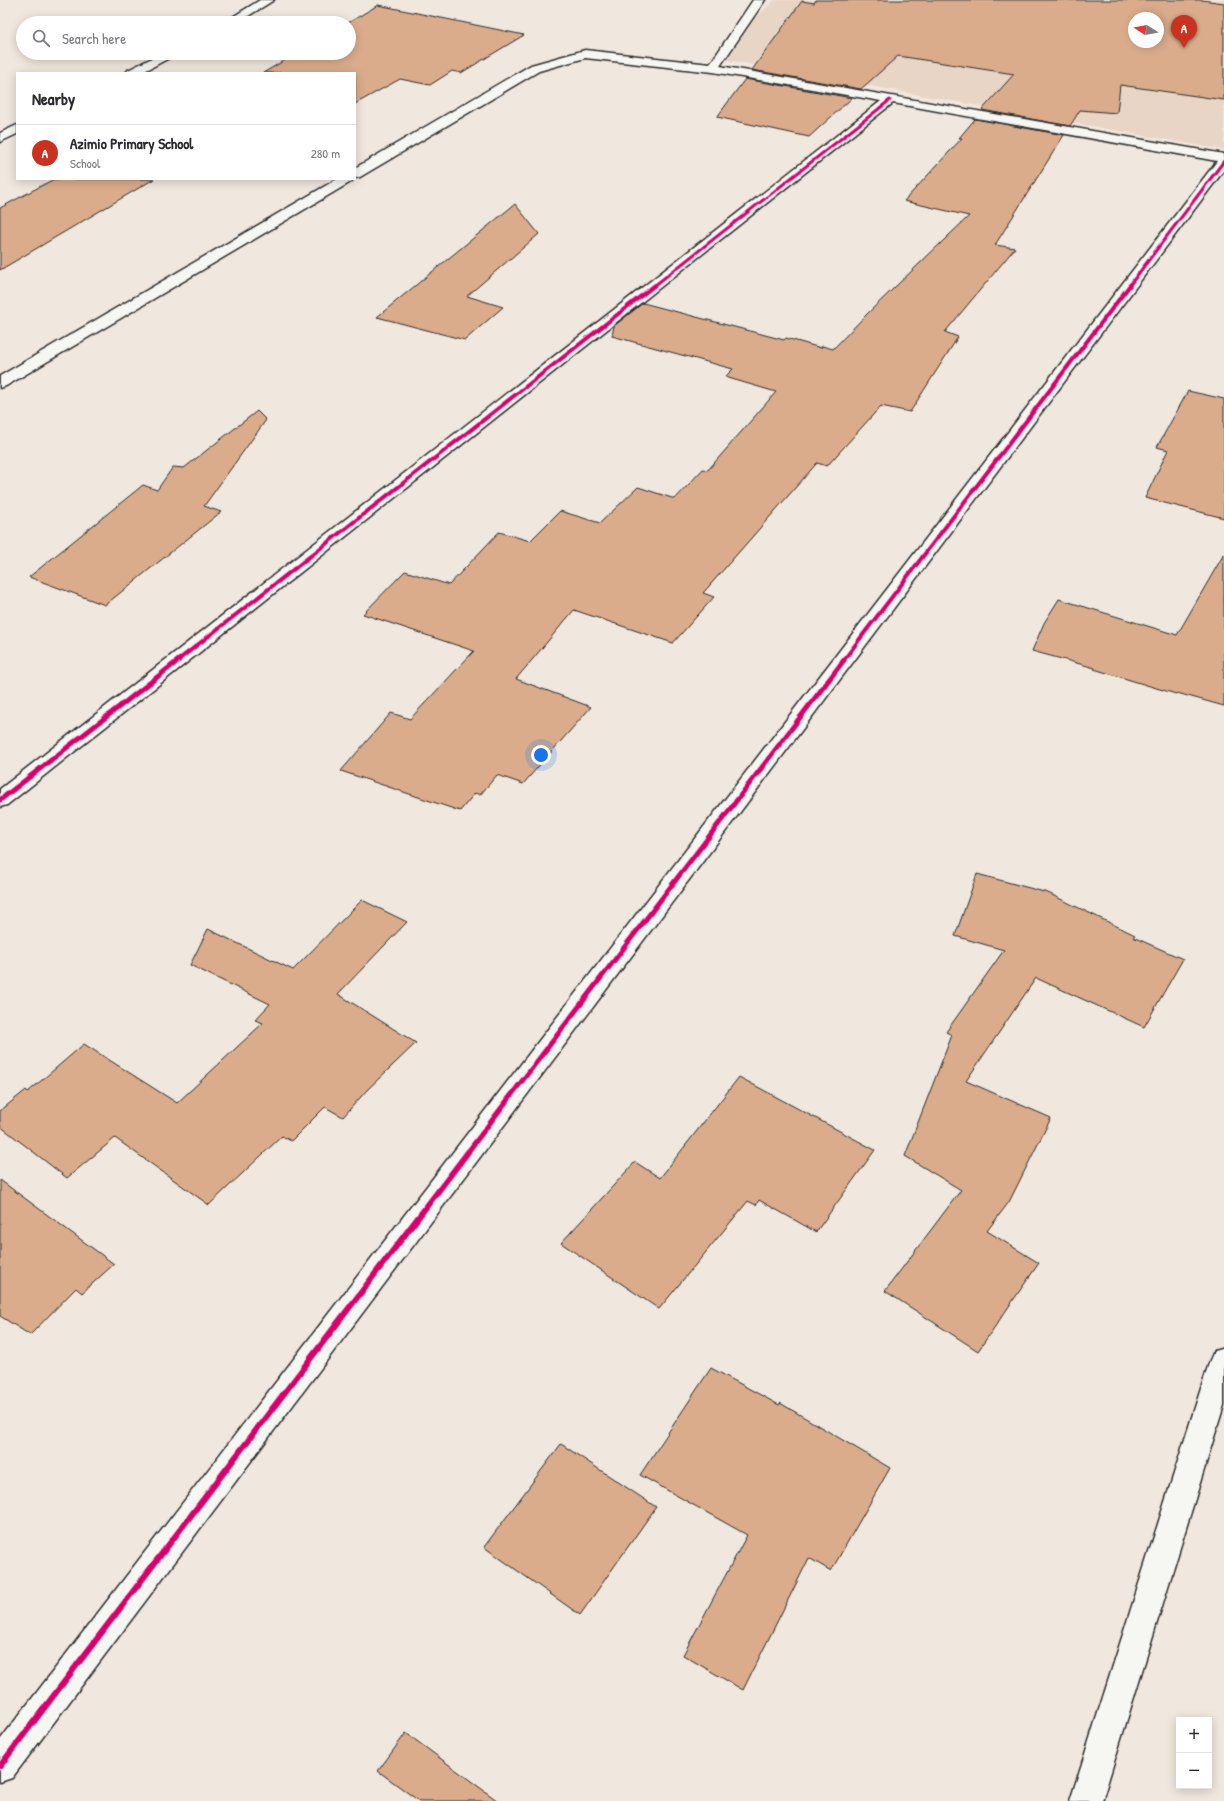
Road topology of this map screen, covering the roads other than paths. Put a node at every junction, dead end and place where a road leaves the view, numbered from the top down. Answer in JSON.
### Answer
{"nodes":[{"id":1,"x":268,"y":0,"type":"edge"},
{"id":2,"x":759,"y":0,"type":"edge"},
{"id":3,"x":241,"y":16,"type":"edge"},
{"id":4,"x":157,"y":60,"type":"edge"},
{"id":5,"x":713,"y":68,"type":"junction"},
{"id":6,"x":134,"y":72,"type":"edge"},
{"id":7,"x":890,"y":100,"type":"junction"},
{"id":8,"x":16,"y":130,"type":"edge"},
{"id":9,"x":0,"y":138,"type":"edge"},
{"id":10,"x":1224,"y":160,"type":"edge"},
{"id":11,"x":356,"y":173,"type":"edge"},
{"id":12,"x":344,"y":180,"type":"edge"},
{"id":13,"x":0,"y":383,"type":"edge"},
{"id":14,"x":0,"y":800,"type":"edge"},
{"id":15,"x":1224,"y":1360,"type":"edge"},
{"id":16,"x":0,"y":1766,"type":"edge"},
{"id":17,"x":1086,"y":1801,"type":"edge"}],
"edges":[{"from":1,"to":3,"type":"street"},
{"from":2,"to":5,"type":"street"},
{"from":4,"to":6,"type":"street"},
{"from":5,"to":7,"type":"street"},
{"from":5,"to":11,"type":"street"},
{"from":7,"to":10,"type":"street"},
{"from":7,"to":14,"type":"street"},
{"from":8,"to":9,"type":"street"},
{"from":10,"to":16,"type":"street"},
{"from":12,"to":13,"type":"street"},
{"from":15,"to":17,"type":"street"}]}
